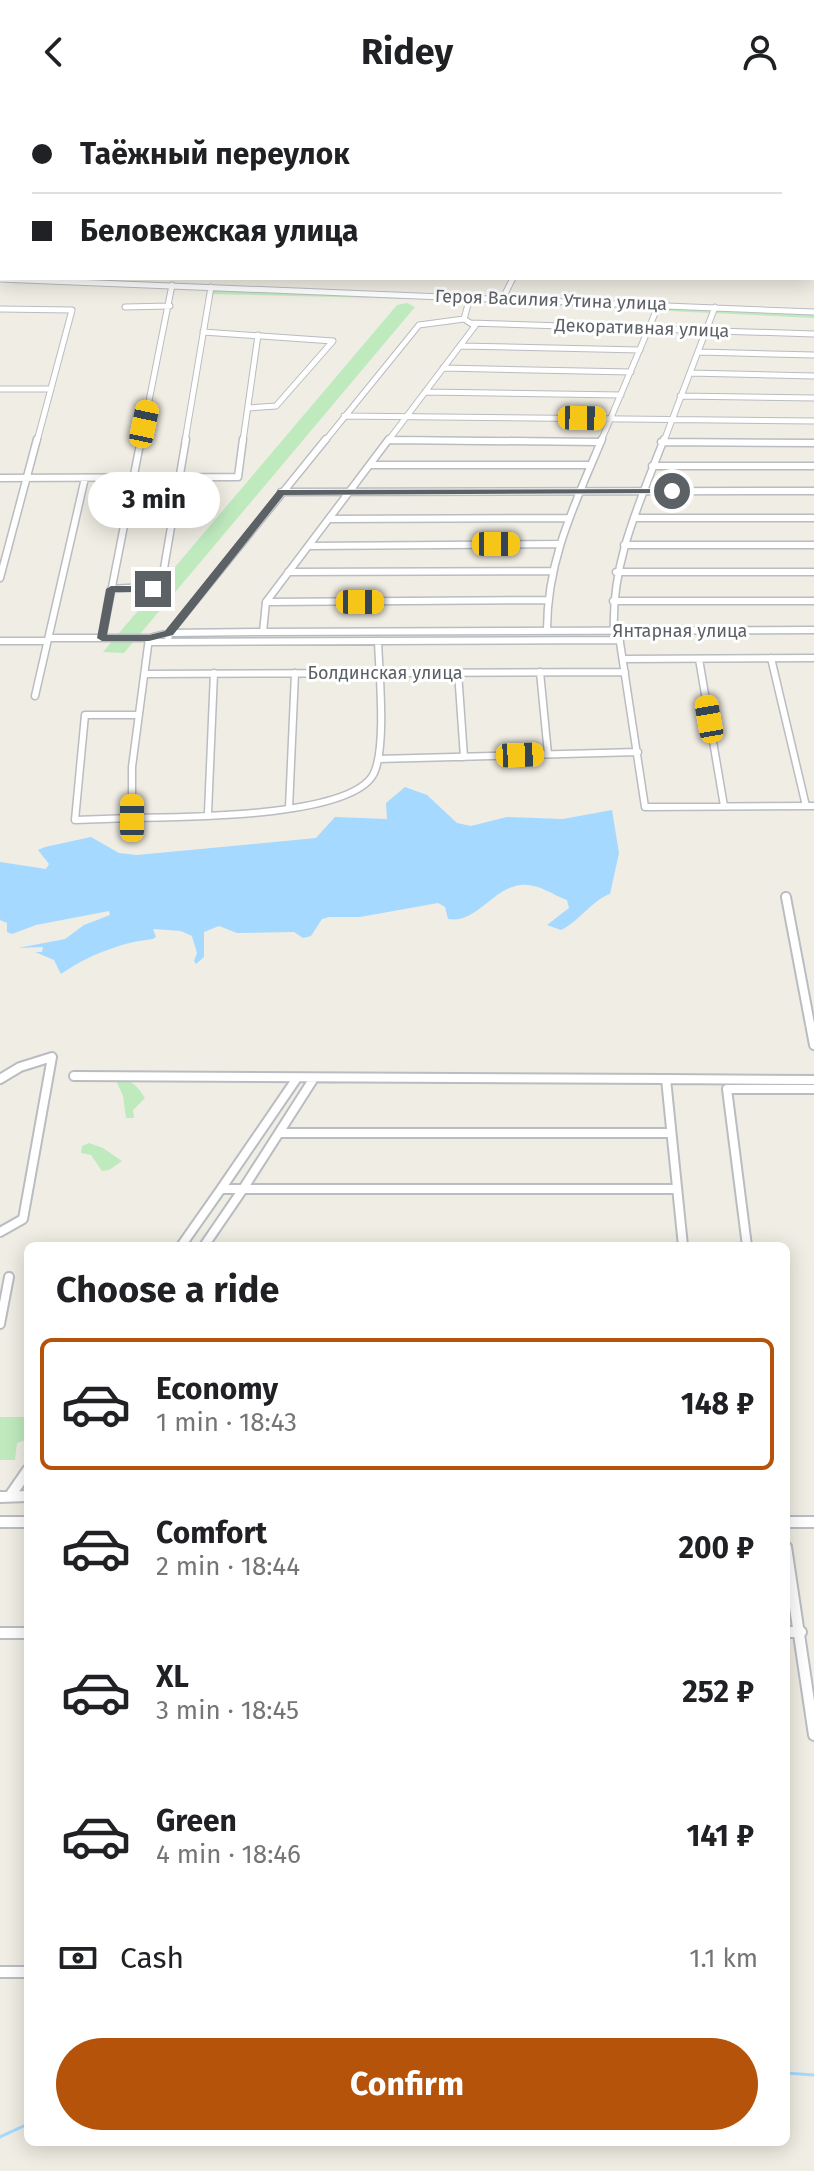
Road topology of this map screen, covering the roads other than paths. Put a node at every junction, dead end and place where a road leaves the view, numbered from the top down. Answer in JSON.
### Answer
{"nodes":[{"id":1,"x":29,"y":280,"type":"edge"},
{"id":2,"x":512,"y":280,"type":"edge"},
{"id":3,"x":172,"y":285,"type":"junction"},
{"id":4,"x":211,"y":287,"type":"junction"},
{"id":5,"x":470,"y":297,"type":"junction"},
{"id":6,"x":503,"y":298,"type":"junction"},
{"id":7,"x":659,"y":304,"type":"junction"},
{"id":8,"x":170,"y":306,"type":"junction"},
{"id":9,"x":125,"y":307,"type":"dead end"},
{"id":10,"x":715,"y":307,"type":"junction"},
{"id":11,"x":0,"y":309,"type":"edge"},
{"id":12,"x":814,"y":312,"type":"edge"},
{"id":13,"x":467,"y":321,"type":"junction"},
{"id":14,"x":649,"y":328,"type":"junction"},
{"id":15,"x":708,"y":330,"type":"junction"},
{"id":16,"x":203,"y":332,"type":"junction"},
{"id":17,"x":814,"y":334,"type":"edge"},
{"id":18,"x":258,"y":335,"type":"junction"},
{"id":19,"x":460,"y":346,"type":"junction"},
{"id":20,"x":640,"y":350,"type":"junction"},
{"id":21,"x":699,"y":352,"type":"junction"},
{"id":22,"x":814,"y":355,"type":"edge"},
{"id":23,"x":443,"y":368,"type":"junction"},
{"id":24,"x":631,"y":372,"type":"junction"},
{"id":25,"x":690,"y":373,"type":"junction"},
{"id":26,"x":814,"y":376,"type":"edge"},
{"id":27,"x":0,"y":389,"type":"edge"},
{"id":28,"x":51,"y":389,"type":"junction"},
{"id":29,"x":425,"y":392,"type":"junction"},
{"id":30,"x":621,"y":395,"type":"junction"},
{"id":31,"x":680,"y":396,"type":"junction"},
{"id":32,"x":814,"y":398,"type":"edge"},
{"id":33,"x":248,"y":408,"type":"junction"},
{"id":34,"x":344,"y":416,"type":"junction"},
{"id":35,"x":407,"y":416,"type":"junction"},
{"id":36,"x":611,"y":418,"type":"junction"},
{"id":37,"x":670,"y":419,"type":"junction"},
{"id":38,"x":814,"y":421,"type":"edge"},
{"id":39,"x":389,"y":440,"type":"junction"},
{"id":40,"x":601,"y":442,"type":"junction"},
{"id":41,"x":661,"y":442,"type":"junction"},
{"id":42,"x":814,"y":443,"type":"edge"},
{"id":43,"x":370,"y":465,"type":"junction"},
{"id":44,"x":591,"y":465,"type":"junction"},
{"id":45,"x":652,"y":466,"type":"junction"},
{"id":46,"x":814,"y":466,"type":"edge"},
{"id":47,"x":133,"y":477,"type":"junction"},
{"id":48,"x":178,"y":477,"type":"junction"},
{"id":49,"x":0,"y":478,"type":"edge"},
{"id":50,"x":28,"y":478,"type":"junction"},
{"id":51,"x":85,"y":478,"type":"junction"},
{"id":52,"x":580,"y":491,"type":"junction"},
{"id":53,"x":643,"y":491,"type":"junction"},
{"id":54,"x":814,"y":491,"type":"edge"},
{"id":55,"x":281,"y":492,"type":"junction"},
{"id":56,"x":349,"y":492,"type":"junction"},
{"id":57,"x":568,"y":518,"type":"junction"},
{"id":58,"x":634,"y":518,"type":"junction"},
{"id":59,"x":814,"y":518,"type":"edge"},
{"id":60,"x":329,"y":519,"type":"junction"},
{"id":61,"x":558,"y":544,"type":"junction"},
{"id":62,"x":624,"y":545,"type":"junction"},
{"id":63,"x":814,"y":545,"type":"edge"},
{"id":64,"x":309,"y":546,"type":"junction"},
{"id":65,"x":552,"y":571,"type":"junction"},
{"id":66,"x":288,"y":572,"type":"junction"},
{"id":67,"x":616,"y":572,"type":"junction"},
{"id":68,"x":814,"y":572,"type":"edge"},
{"id":69,"x":0,"y":578,"type":"edge"},
{"id":70,"x":111,"y":589,"type":"junction"},
{"id":71,"x":547,"y":600,"type":"junction"},
{"id":72,"x":613,"y":601,"type":"junction"},
{"id":73,"x":814,"y":601,"type":"edge"},
{"id":74,"x":266,"y":602,"type":"junction"},
{"id":75,"x":547,"y":630,"type":"junction"},
{"id":76,"x":814,"y":630,"type":"edge"},
{"id":77,"x":616,"y":631,"type":"junction"},
{"id":78,"x":263,"y":632,"type":"junction"},
{"id":79,"x":169,"y":633,"type":"junction"},
{"id":80,"x":102,"y":638,"type":"junction"},
{"id":81,"x":47,"y":639,"type":"junction"},
{"id":82,"x":150,"y":640,"type":"junction"},
{"id":83,"x":620,"y":640,"type":"junction"},
{"id":84,"x":0,"y":641,"type":"edge"},
{"id":85,"x":378,"y":641,"type":"junction"},
{"id":86,"x":168,"y":642,"type":"junction"},
{"id":87,"x":771,"y":658,"type":"junction"},
{"id":88,"x":814,"y":658,"type":"edge"},
{"id":89,"x":623,"y":659,"type":"junction"},
{"id":90,"x":699,"y":659,"type":"junction"},
{"id":91,"x":458,"y":672,"type":"junction"},
{"id":92,"x":540,"y":672,"type":"junction"},
{"id":93,"x":625,"y":672,"type":"junction"},
{"id":94,"x":214,"y":673,"type":"junction"},
{"id":95,"x":295,"y":673,"type":"junction"},
{"id":96,"x":378,"y":673,"type":"junction"},
{"id":97,"x":145,"y":674,"type":"junction"},
{"id":98,"x":35,"y":696,"type":"dead end"},
{"id":99,"x":139,"y":715,"type":"junction"},
{"id":100,"x":638,"y":752,"type":"junction"},
{"id":101,"x":548,"y":754,"type":"junction"},
{"id":102,"x":464,"y":757,"type":"junction"},
{"id":103,"x":378,"y":759,"type":"junction"},
{"id":104,"x":724,"y":806,"type":"junction"},
{"id":105,"x":810,"y":806,"type":"edge"},
{"id":106,"x":289,"y":808,"type":"junction"},
{"id":107,"x":208,"y":813,"type":"junction"},
{"id":108,"x":132,"y":818,"type":"junction"},
{"id":109,"x":786,"y":897,"type":"dead end"},
{"id":110,"x":814,"y":1045,"type":"edge"},
{"id":111,"x":74,"y":1076,"type":"dead end"},
{"id":112,"x":297,"y":1078,"type":"junction"},
{"id":113,"x":314,"y":1078,"type":"junction"},
{"id":114,"x":0,"y":1079,"type":"edge"},
{"id":115,"x":666,"y":1079,"type":"junction"},
{"id":116,"x":814,"y":1080,"type":"edge"},
{"id":117,"x":814,"y":1089,"type":"edge"},
{"id":118,"x":279,"y":1133,"type":"junction"},
{"id":119,"x":671,"y":1133,"type":"junction"},
{"id":120,"x":221,"y":1189,"type":"junction"},
{"id":121,"x":243,"y":1189,"type":"junction"},
{"id":122,"x":676,"y":1189,"type":"junction"},
{"id":123,"x":0,"y":1232,"type":"edge"},
{"id":124,"x":184,"y":1242,"type":"edge"},
{"id":125,"x":207,"y":1242,"type":"edge"},
{"id":126,"x":683,"y":1242,"type":"edge"},
{"id":127,"x":746,"y":1242,"type":"edge"},
{"id":128,"x":9,"y":1277,"type":"dead end"},
{"id":129,"x":0,"y":1324,"type":"edge"},
{"id":130,"x":24,"y":1475,"type":"edge"},
{"id":131,"x":5,"y":1497,"type":"edge"},
{"id":132,"x":0,"y":1522,"type":"edge"},
{"id":133,"x":24,"y":1522,"type":"edge"},
{"id":134,"x":790,"y":1522,"type":"edge"},
{"id":135,"x":814,"y":1522,"type":"edge"},
{"id":136,"x":790,"y":1570,"type":"edge"},
{"id":137,"x":790,"y":1632,"type":"edge"},
{"id":138,"x":801,"y":1632,"type":"junction"},
{"id":139,"x":0,"y":1633,"type":"edge"},
{"id":140,"x":24,"y":1633,"type":"edge"},
{"id":141,"x":814,"y":1735,"type":"edge"},
{"id":142,"x":0,"y":1972,"type":"edge"},
{"id":143,"x":24,"y":1972,"type":"edge"}],
"edges":[{"from":1,"to":3,"type":"street","name":"Героя Василия Утина улица"},
{"from":2,"to":6,"type":"street"},
{"from":3,"to":4,"type":"street","name":"Героя Василия Утина улица"},
{"from":3,"to":8,"type":"street"},
{"from":4,"to":5,"type":"street","name":"Героя Василия Утина улица"},
{"from":4,"to":16,"type":"street"},
{"from":5,"to":6,"type":"street","name":"Героя Василия Утина улица"},
{"from":5,"to":13,"type":"street"},
{"from":6,"to":7,"type":"street","name":"Героя Василия Утина улица"},
{"from":7,"to":10,"type":"street","name":"Героя Василия Утина улица"},
{"from":7,"to":14,"type":"street"},
{"from":8,"to":9,"type":"street"},
{"from":8,"to":47,"type":"street"},
{"from":10,"to":12,"type":"street","name":"Героя Василия Утина улица"},
{"from":10,"to":15,"type":"street"},
{"from":11,"to":28,"type":"street"},
{"from":13,"to":14,"type":"street","name":"Декоративная улица"},
{"from":13,"to":19,"type":"street"},
{"from":13,"to":34,"type":"street","name":"Декоративная улица"},
{"from":14,"to":15,"type":"street","name":"Декоративная улица"},
{"from":14,"to":20,"type":"street"},
{"from":15,"to":17,"type":"street","name":"Декоративная улица"},
{"from":15,"to":21,"type":"street"},
{"from":16,"to":18,"type":"street"},
{"from":16,"to":48,"type":"street"},
{"from":18,"to":33,"type":"street"},
{"from":18,"to":33,"type":"street"},
{"from":19,"to":20,"type":"street"},
{"from":19,"to":23,"type":"street"},
{"from":20,"to":24,"type":"street"},
{"from":21,"to":22,"type":"street"},
{"from":21,"to":25,"type":"street"},
{"from":23,"to":24,"type":"street"},
{"from":23,"to":29,"type":"street"},
{"from":24,"to":30,"type":"street"},
{"from":25,"to":26,"type":"street"},
{"from":25,"to":31,"type":"street"},
{"from":27,"to":28,"type":"street"},
{"from":28,"to":50,"type":"street"},
{"from":29,"to":30,"type":"street"},
{"from":29,"to":35,"type":"street"},
{"from":30,"to":36,"type":"street"},
{"from":31,"to":32,"type":"street"},
{"from":31,"to":37,"type":"street"},
{"from":33,"to":48,"type":"street"},
{"from":34,"to":35,"type":"street"},
{"from":34,"to":55,"type":"street","name":"Декоративная улица"},
{"from":35,"to":36,"type":"street"},
{"from":35,"to":39,"type":"street"},
{"from":36,"to":37,"type":"street"},
{"from":36,"to":40,"type":"street"},
{"from":37,"to":38,"type":"street"},
{"from":37,"to":41,"type":"street"},
{"from":39,"to":40,"type":"street"},
{"from":39,"to":43,"type":"street"},
{"from":40,"to":44,"type":"street"},
{"from":41,"to":42,"type":"street"},
{"from":41,"to":45,"type":"street"},
{"from":43,"to":44,"type":"street"},
{"from":43,"to":56,"type":"street"},
{"from":44,"to":52,"type":"street"},
{"from":45,"to":46,"type":"street"},
{"from":45,"to":53,"type":"street"},
{"from":47,"to":48,"type":"street"},
{"from":47,"to":51,"type":"street"},
{"from":47,"to":70,"type":"street"},
{"from":48,"to":70,"type":"street"},
{"from":49,"to":50,"type":"street"},
{"from":50,"to":51,"type":"street"},
{"from":50,"to":69,"type":"street"},
{"from":51,"to":81,"type":"street"},
{"from":52,"to":53,"type":"street"},
{"from":52,"to":56,"type":"street"},
{"from":52,"to":57,"type":"street"},
{"from":53,"to":54,"type":"street"},
{"from":53,"to":58,"type":"street"},
{"from":55,"to":56,"type":"street"},
{"from":55,"to":79,"type":"street","name":"Декоративная улица"},
{"from":56,"to":60,"type":"street"},
{"from":57,"to":60,"type":"street"},
{"from":57,"to":61,"type":"street"},
{"from":58,"to":59,"type":"street"},
{"from":58,"to":62,"type":"street"},
{"from":60,"to":64,"type":"street"},
{"from":61,"to":64,"type":"street"},
{"from":61,"to":65,"type":"street"},
{"from":62,"to":63,"type":"street"},
{"from":62,"to":67,"type":"street"},
{"from":64,"to":66,"type":"street"},
{"from":65,"to":66,"type":"street"},
{"from":65,"to":71,"type":"street"},
{"from":66,"to":74,"type":"street"},
{"from":67,"to":68,"type":"street"},
{"from":67,"to":72,"type":"street"},
{"from":70,"to":80,"type":"street"},
{"from":71,"to":74,"type":"street"},
{"from":71,"to":75,"type":"street"},
{"from":72,"to":73,"type":"street"},
{"from":72,"to":77,"type":"street"},
{"from":74,"to":78,"type":"street"},
{"from":75,"to":77,"type":"street","name":"Янтарная улица"},
{"from":75,"to":78,"type":"street","name":"Янтарная улица"},
{"from":76,"to":77,"type":"street","name":"Янтарная улица"},
{"from":77,"to":83,"type":"street"},
{"from":78,"to":79,"type":"street","name":"Янтарная улица"},
{"from":79,"to":82,"type":"street","name":"Янтарная улица"},
{"from":79,"to":86,"type":"street"},
{"from":80,"to":81,"type":"street"},
{"from":80,"to":82,"type":"street"},
{"from":81,"to":84,"type":"street"},
{"from":81,"to":98,"type":"street"},
{"from":82,"to":86,"type":"street"},
{"from":82,"to":97,"type":"street"},
{"from":83,"to":85,"type":"street"},
{"from":83,"to":89,"type":"street"},
{"from":85,"to":86,"type":"street"},
{"from":85,"to":96,"type":"street"},
{"from":87,"to":88,"type":"street"},
{"from":87,"to":90,"type":"street"},
{"from":87,"to":105,"type":"street"},
{"from":89,"to":90,"type":"street"},
{"from":89,"to":93,"type":"street"},
{"from":90,"to":104,"type":"street"},
{"from":91,"to":92,"type":"street","name":"Болдинская улица"},
{"from":91,"to":96,"type":"street","name":"Болдинская улица"},
{"from":91,"to":102,"type":"street"},
{"from":92,"to":93,"type":"street","name":"Болдинская улица"},
{"from":92,"to":101,"type":"street"},
{"from":93,"to":100,"type":"street"},
{"from":94,"to":95,"type":"street","name":"Болдинская улица"},
{"from":94,"to":97,"type":"street","name":"Болдинская улица"},
{"from":94,"to":107,"type":"street"},
{"from":95,"to":96,"type":"street","name":"Болдинская улица"},
{"from":95,"to":106,"type":"street"},
{"from":96,"to":103,"type":"street"},
{"from":97,"to":99,"type":"street"},
{"from":99,"to":108,"type":"street"},
{"from":99,"to":108,"type":"street"},
{"from":100,"to":101,"type":"street"},
{"from":100,"to":104,"type":"street"},
{"from":101,"to":102,"type":"street"},
{"from":102,"to":103,"type":"street"},
{"from":103,"to":106,"type":"street"},
{"from":104,"to":105,"type":"street"},
{"from":106,"to":107,"type":"street"},
{"from":107,"to":108,"type":"street"},
{"from":109,"to":110,"type":"street"},
{"from":111,"to":112,"type":"street"},
{"from":112,"to":113,"type":"street"},
{"from":112,"to":120,"type":"street"},
{"from":113,"to":115,"type":"street"},
{"from":113,"to":118,"type":"street"},
{"from":114,"to":123,"type":"street"},
{"from":115,"to":116,"type":"street"},
{"from":115,"to":119,"type":"street"},
{"from":117,"to":127,"type":"street"},
{"from":118,"to":119,"type":"street"},
{"from":118,"to":121,"type":"street"},
{"from":119,"to":122,"type":"street"},
{"from":120,"to":121,"type":"street"},
{"from":120,"to":124,"type":"street"},
{"from":121,"to":122,"type":"street"},
{"from":121,"to":125,"type":"street"},
{"from":122,"to":126,"type":"street"},
{"from":128,"to":129,"type":"street"},
{"from":130,"to":131,"type":"street"},
{"from":132,"to":133,"type":"street"},
{"from":134,"to":135,"type":"street"},
{"from":136,"to":138,"type":"street"},
{"from":137,"to":138,"type":"street"},
{"from":138,"to":141,"type":"street"},
{"from":139,"to":140,"type":"street"},
{"from":142,"to":143,"type":"street"}]}
